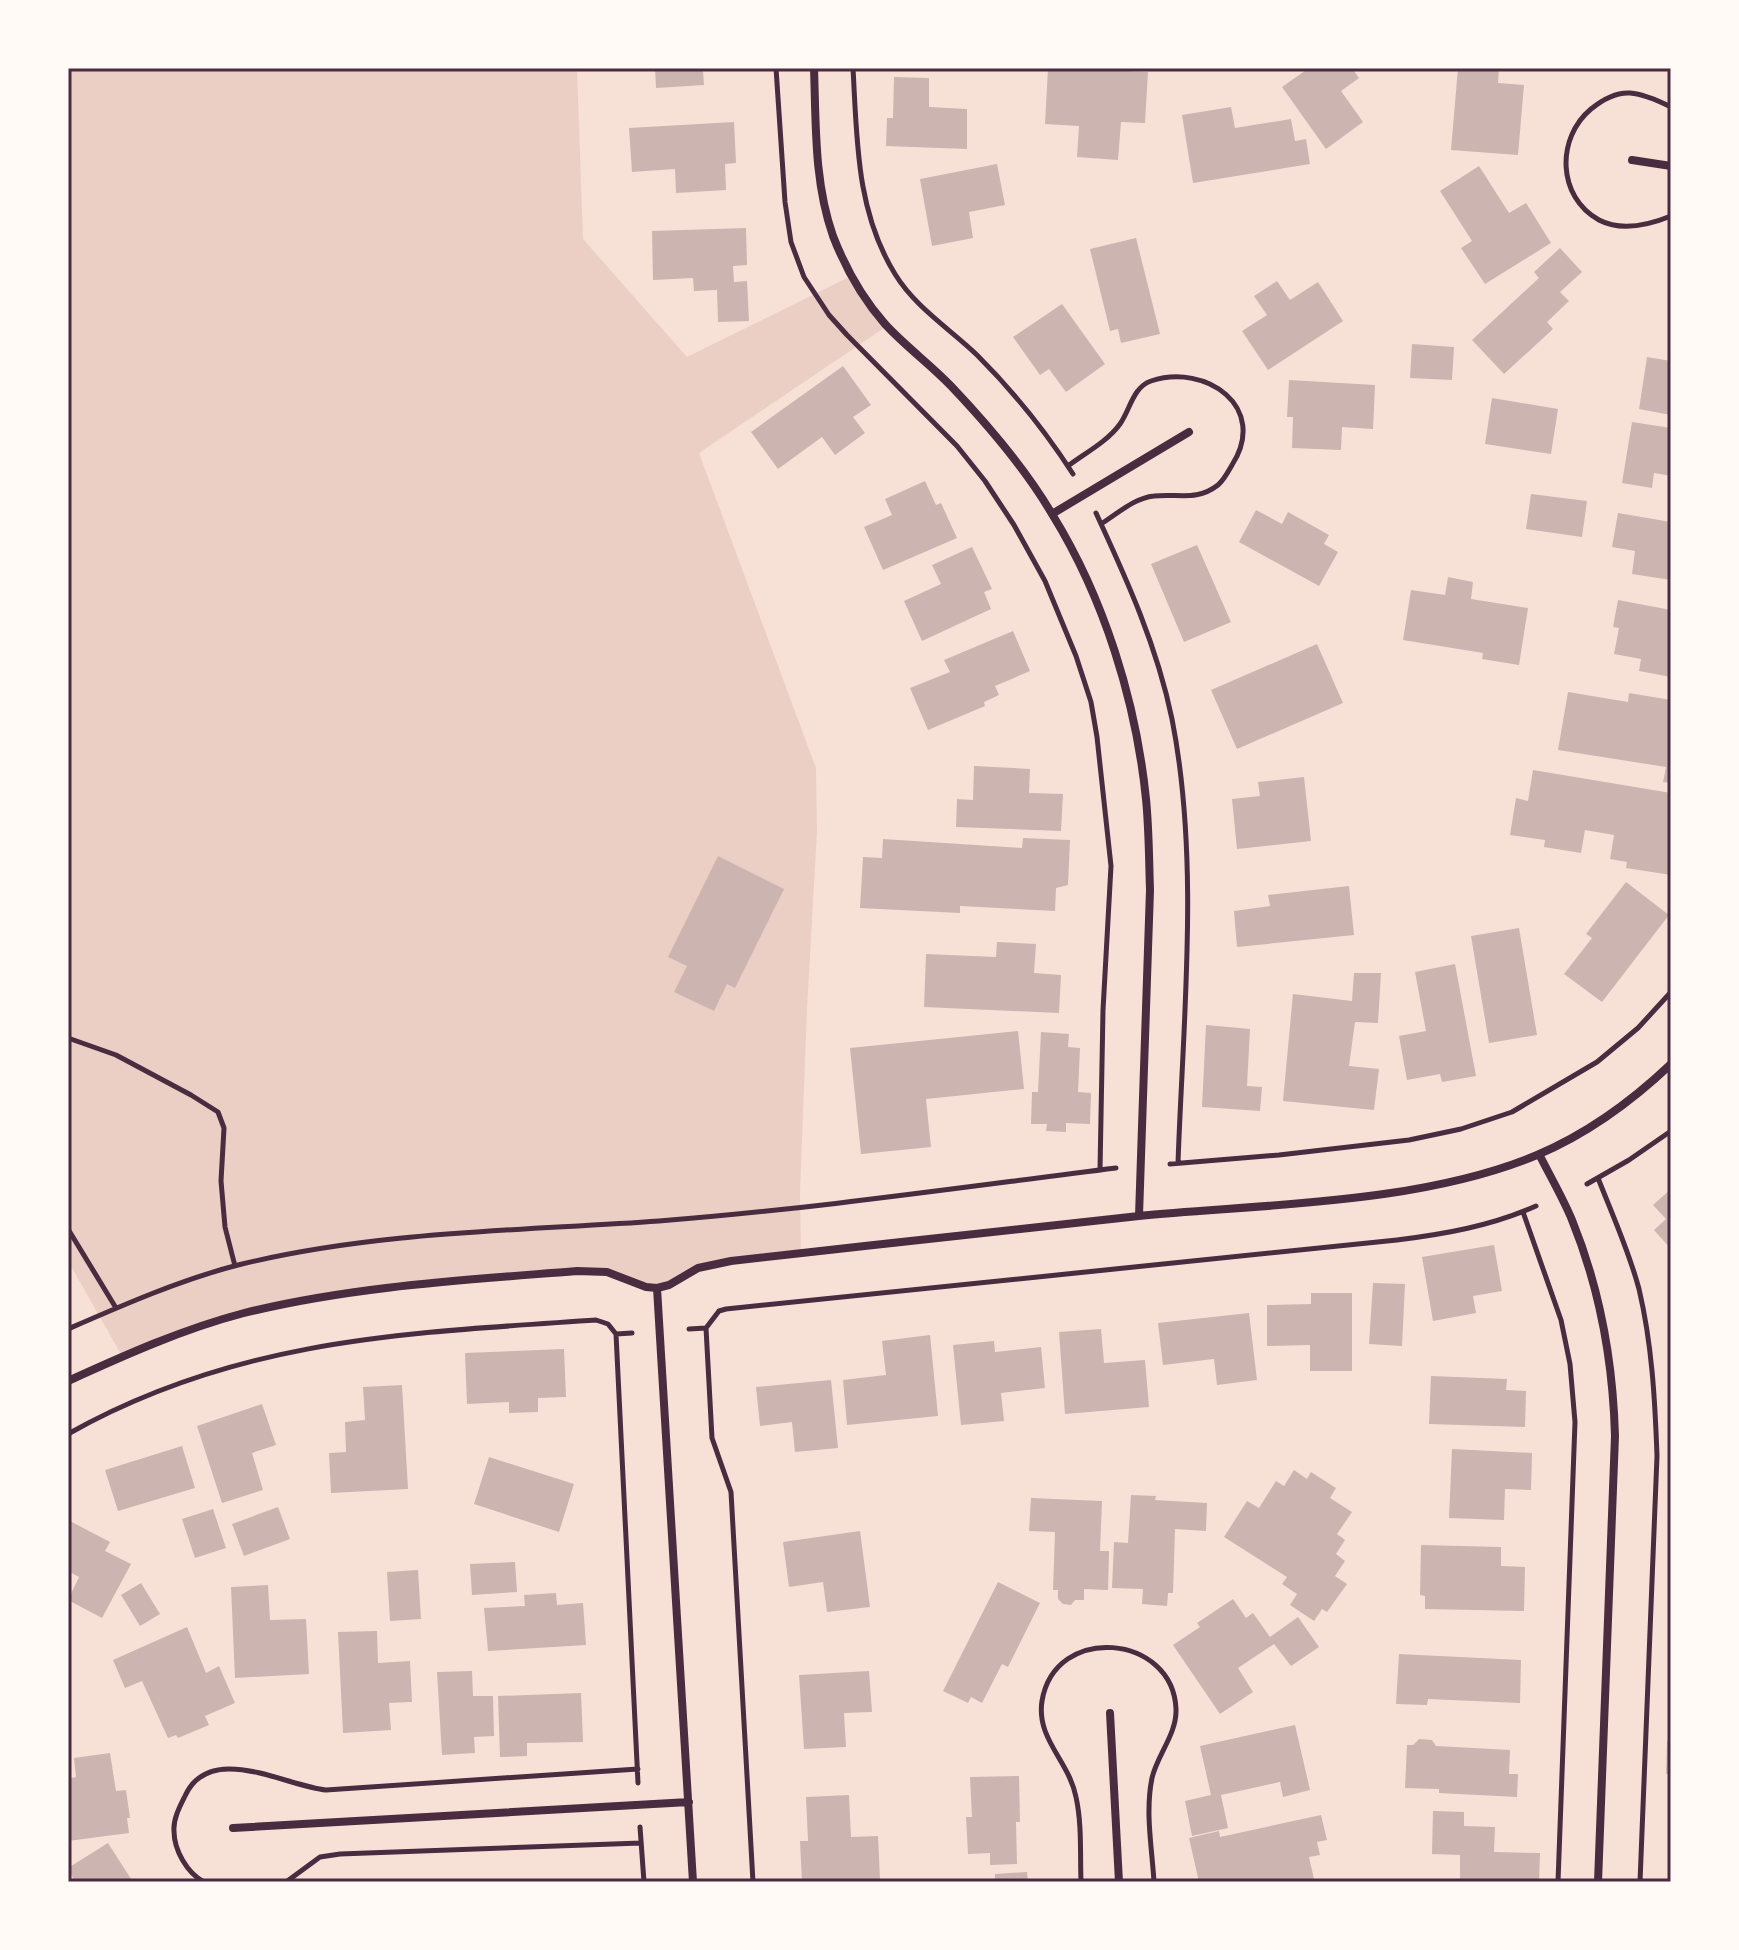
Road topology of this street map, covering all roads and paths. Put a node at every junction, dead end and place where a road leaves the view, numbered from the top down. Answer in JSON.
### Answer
{"nodes":[{"id":1,"x":776,"y":68,"type":"edge"},
{"id":2,"x":814,"y":68,"type":"edge"},
{"id":3,"x":853,"y":68,"type":"edge"},
{"id":4,"x":1632,"y":160,"type":"dead end"},
{"id":5,"x":1671,"y":166,"type":"edge"},
{"id":6,"x":1189,"y":432,"type":"dead end"},
{"id":7,"x":1073,"y":474,"type":"dead end"},
{"id":8,"x":1052,"y":514,"type":"junction"},
{"id":9,"x":1671,"y":992,"type":"edge"},
{"id":10,"x":68,"y":1038,"type":"edge"},
{"id":11,"x":1671,"y":1064,"type":"edge"},
{"id":12,"x":1671,"y":1131,"type":"edge"},
{"id":13,"x":1539,"y":1154,"type":"junction"},
{"id":14,"x":1170,"y":1164,"type":"dead end"},
{"id":15,"x":1116,"y":1168,"type":"dead end"},
{"id":16,"x":1100,"y":1170,"type":"junction"},
{"id":17,"x":1598,"y":1178,"type":"junction"},
{"id":18,"x":1587,"y":1184,"type":"dead end"},
{"id":19,"x":1536,"y":1206,"type":"dead end"},
{"id":20,"x":1523,"y":1212,"type":"junction"},
{"id":21,"x":1139,"y":1216,"type":"junction"},
{"id":22,"x":68,"y":1229,"type":"edge"},
{"id":23,"x":235,"y":1266,"type":"junction"},
{"id":24,"x":657,"y":1288,"type":"junction"},
{"id":25,"x":116,"y":1308,"type":"junction"},
{"id":26,"x":706,"y":1328,"type":"junction"},
{"id":27,"x":68,"y":1329,"type":"edge"},
{"id":28,"x":689,"y":1329,"type":"dead end"},
{"id":29,"x":632,"y":1333,"type":"dead end"},
{"id":30,"x":616,"y":1334,"type":"junction"},
{"id":31,"x":68,"y":1381,"type":"edge"},
{"id":32,"x":68,"y":1434,"type":"edge"},
{"id":33,"x":1110,"y":1713,"type":"dead end"},
{"id":34,"x":638,"y":1769,"type":"junction"},
{"id":35,"x":638,"y":1784,"type":"dead end"},
{"id":36,"x":689,"y":1802,"type":"junction"},
{"id":37,"x":640,"y":1827,"type":"dead end"},
{"id":38,"x":233,"y":1828,"type":"dead end"},
{"id":39,"x":641,"y":1843,"type":"junction"},
{"id":40,"x":204,"y":1882,"type":"edge"},
{"id":41,"x":286,"y":1882,"type":"edge"},
{"id":42,"x":644,"y":1882,"type":"edge"},
{"id":43,"x":693,"y":1882,"type":"edge"},
{"id":44,"x":753,"y":1882,"type":"edge"},
{"id":45,"x":1119,"y":1882,"type":"edge"},
{"id":46,"x":1558,"y":1882,"type":"edge"},
{"id":47,"x":1598,"y":1882,"type":"edge"},
{"id":48,"x":1640,"y":1882,"type":"edge"}],
"edges":[{"from":1,"to":16,"type":"path"},
{"from":2,"to":8,"type":"street"},
{"from":3,"to":7,"type":"path"},
{"from":4,"to":5,"type":"street"},
{"from":6,"to":8,"type":"street"},
{"from":8,"to":21,"type":"street"},
{"from":9,"to":14,"type":"path"},
{"from":10,"to":23,"type":"path"},
{"from":11,"to":13,"type":"street"},
{"from":12,"to":17,"type":"path"},
{"from":13,"to":21,"type":"street"},
{"from":13,"to":47,"type":"street"},
{"from":15,"to":16,"type":"path"},
{"from":16,"to":23,"type":"path"},
{"from":17,"to":18,"type":"path"},
{"from":17,"to":48,"type":"path"},
{"from":19,"to":20,"type":"path"},
{"from":20,"to":26,"type":"path"},
{"from":20,"to":46,"type":"path"},
{"from":21,"to":24,"type":"street"},
{"from":22,"to":25,"type":"path"},
{"from":23,"to":25,"type":"path"},
{"from":24,"to":31,"type":"street"},
{"from":24,"to":36,"type":"street"},
{"from":25,"to":27,"type":"path"},
{"from":26,"to":28,"type":"path"},
{"from":26,"to":44,"type":"path"},
{"from":29,"to":30,"type":"path"},
{"from":30,"to":32,"type":"path"},
{"from":30,"to":34,"type":"path"},
{"from":33,"to":45,"type":"street"},
{"from":34,"to":35,"type":"path"},
{"from":34,"to":40,"type":"path"},
{"from":36,"to":38,"type":"street"},
{"from":36,"to":43,"type":"street"},
{"from":37,"to":39,"type":"path"},
{"from":39,"to":41,"type":"path"},
{"from":39,"to":42,"type":"path"}]}
